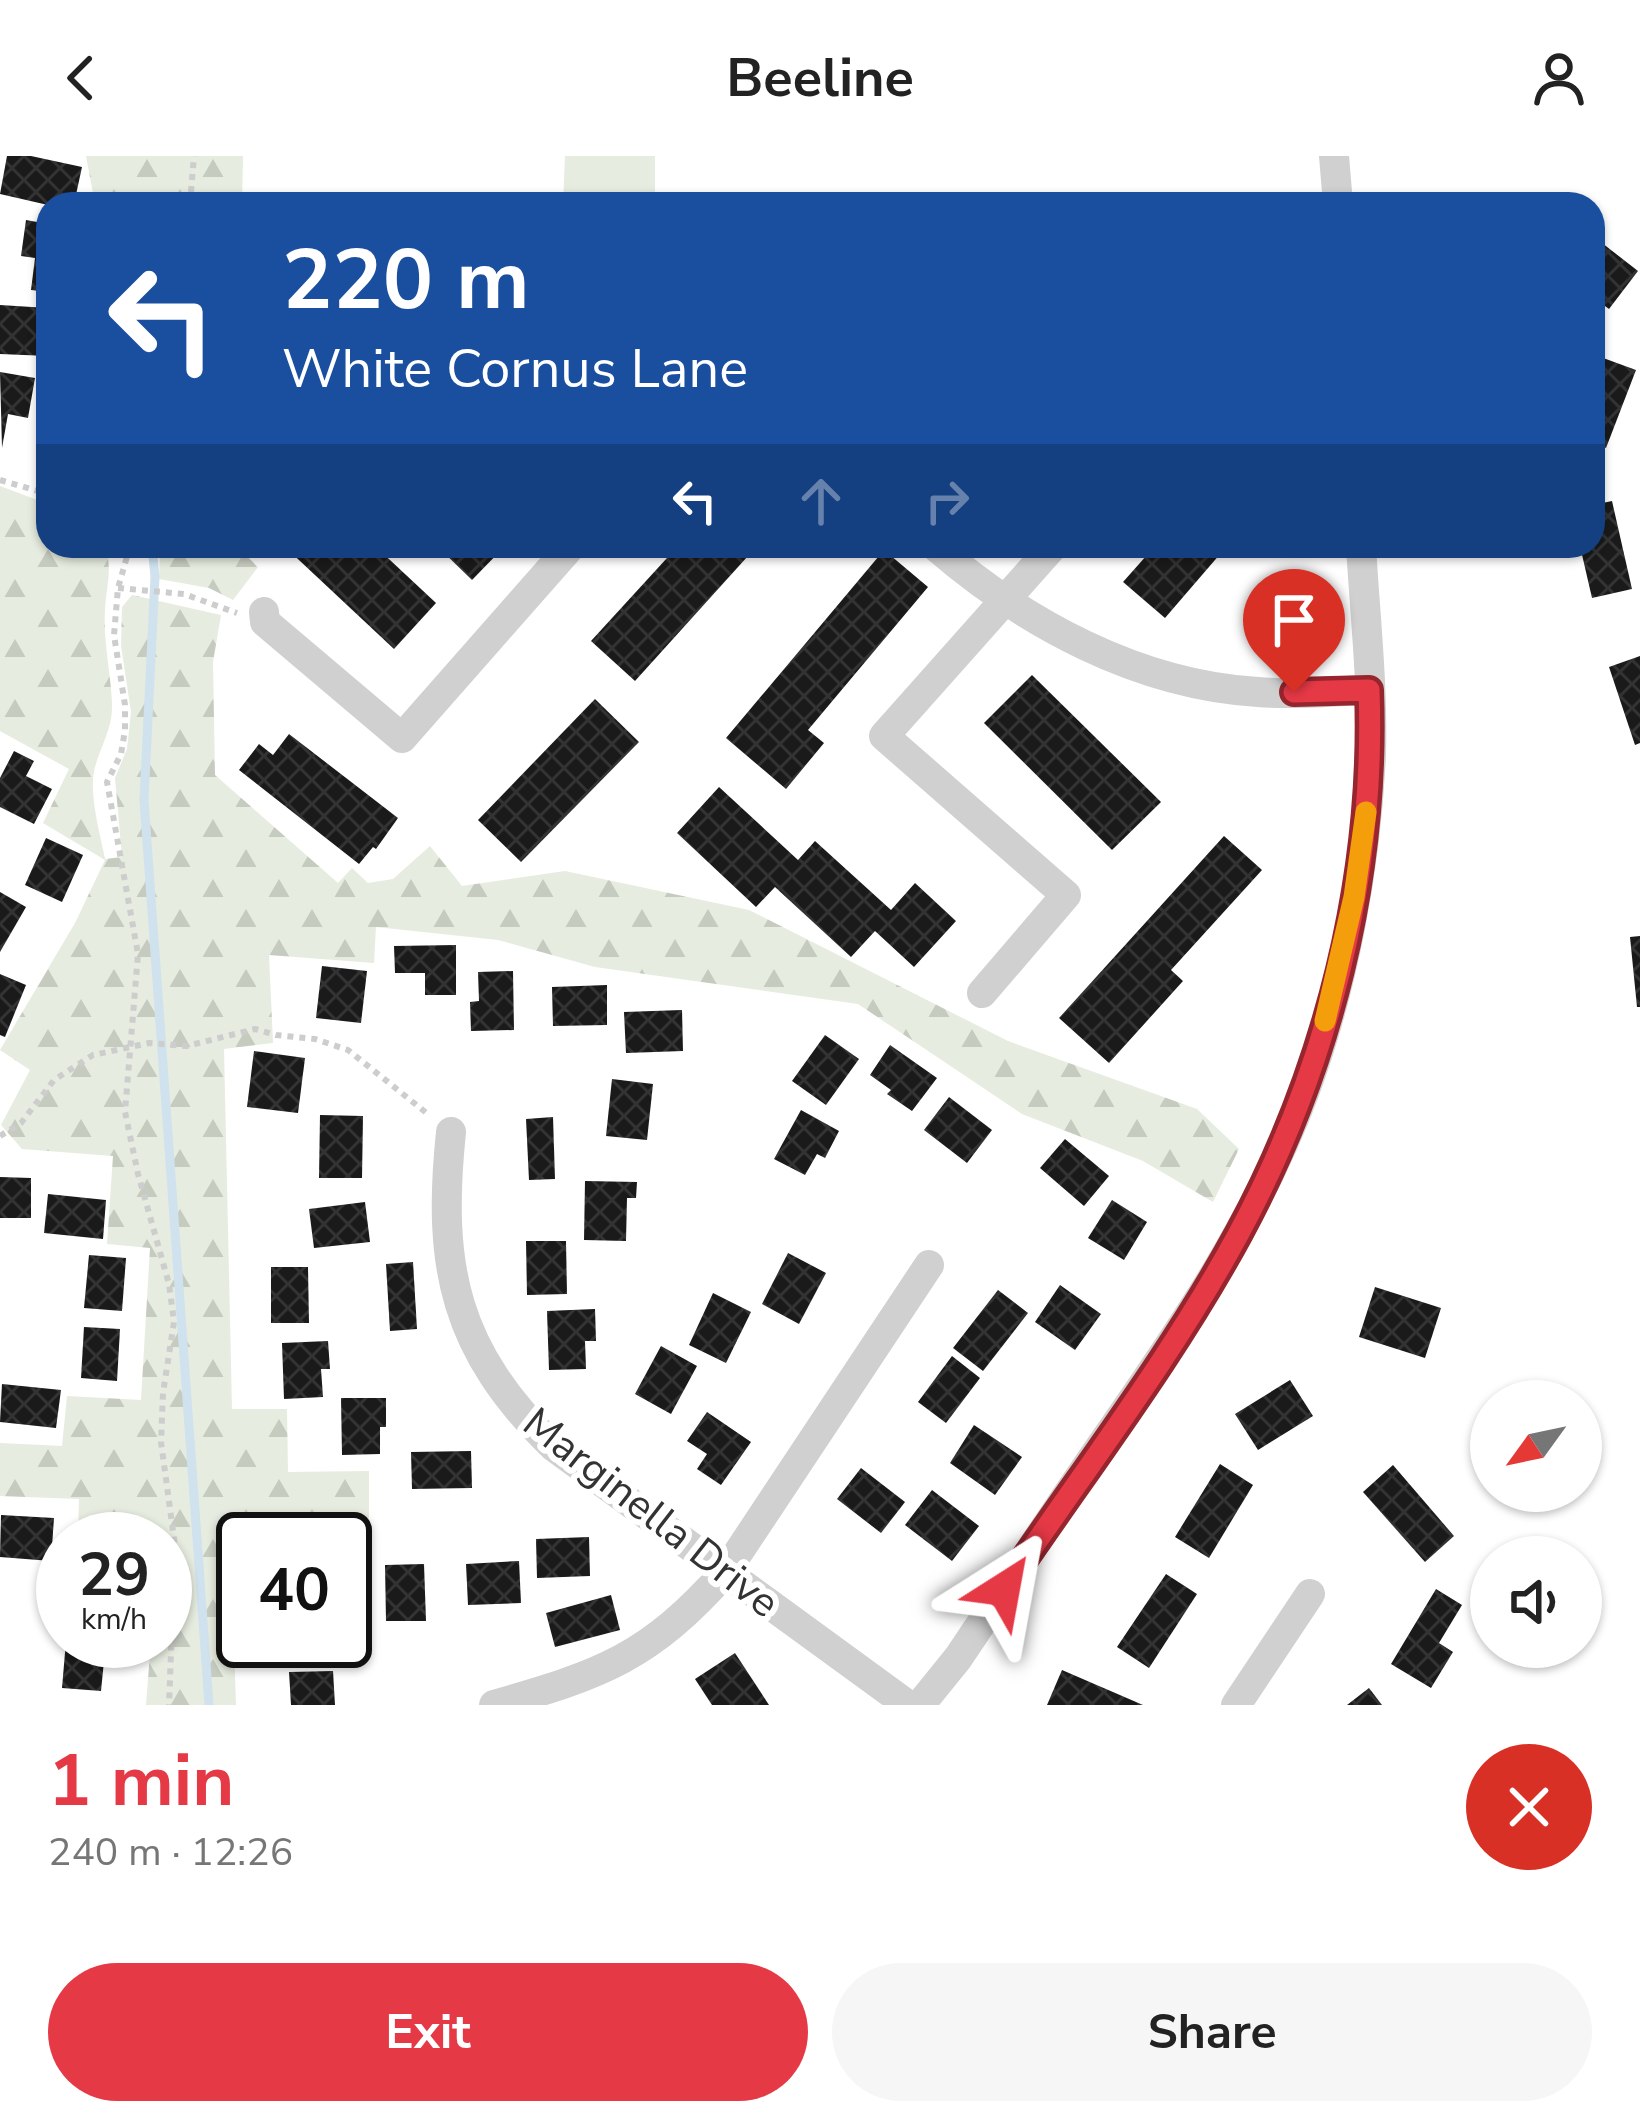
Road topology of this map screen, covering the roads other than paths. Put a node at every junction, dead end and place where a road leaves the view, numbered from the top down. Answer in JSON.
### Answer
{"nodes":[{"id":1,"x":1334,"y":156,"type":"edge"},
{"id":2,"x":1337,"y":192,"type":"edge"},
{"id":3,"x":560,"y":558,"type":"edge"},
{"id":4,"x":949,"y":558,"type":"edge"},
{"id":5,"x":1043,"y":558,"type":"edge"},
{"id":6,"x":1362,"y":558,"type":"edge"},
{"id":7,"x":1008,"y":599,"type":"junction"},
{"id":8,"x":264,"y":612,"type":"road end"},
{"id":9,"x":1369,"y":690,"type":"junction"},
{"id":10,"x":982,"y":993,"type":"dead end"},
{"id":11,"x":451,"y":1132,"type":"road end"},
{"id":12,"x":928,"y":1265,"type":"dead end"},
{"id":13,"x":726,"y":1571,"type":"junction"},
{"id":14,"x":1310,"y":1594,"type":"dead end"},
{"id":15,"x":494,"y":1705,"type":"edge"},
{"id":16,"x":908,"y":1705,"type":"edge"},
{"id":17,"x":920,"y":1705,"type":"edge"},
{"id":18,"x":1236,"y":1705,"type":"edge"}],
"edges":[{"from":1,"to":2,"type":"street"},
{"from":3,"to":8,"type":"street"},
{"from":4,"to":7,"type":"street"},
{"from":5,"to":7,"type":"street"},
{"from":6,"to":9,"type":"street"},
{"from":7,"to":9,"type":"street"},
{"from":7,"to":10,"type":"street"},
{"from":9,"to":17,"type":"street"},
{"from":11,"to":13,"type":"street","name":"Marginella Drive"},
{"from":12,"to":13,"type":"street"},
{"from":13,"to":15,"type":"street"},
{"from":13,"to":16,"type":"street","name":"Marginella Drive"},
{"from":14,"to":18,"type":"street"}]}
